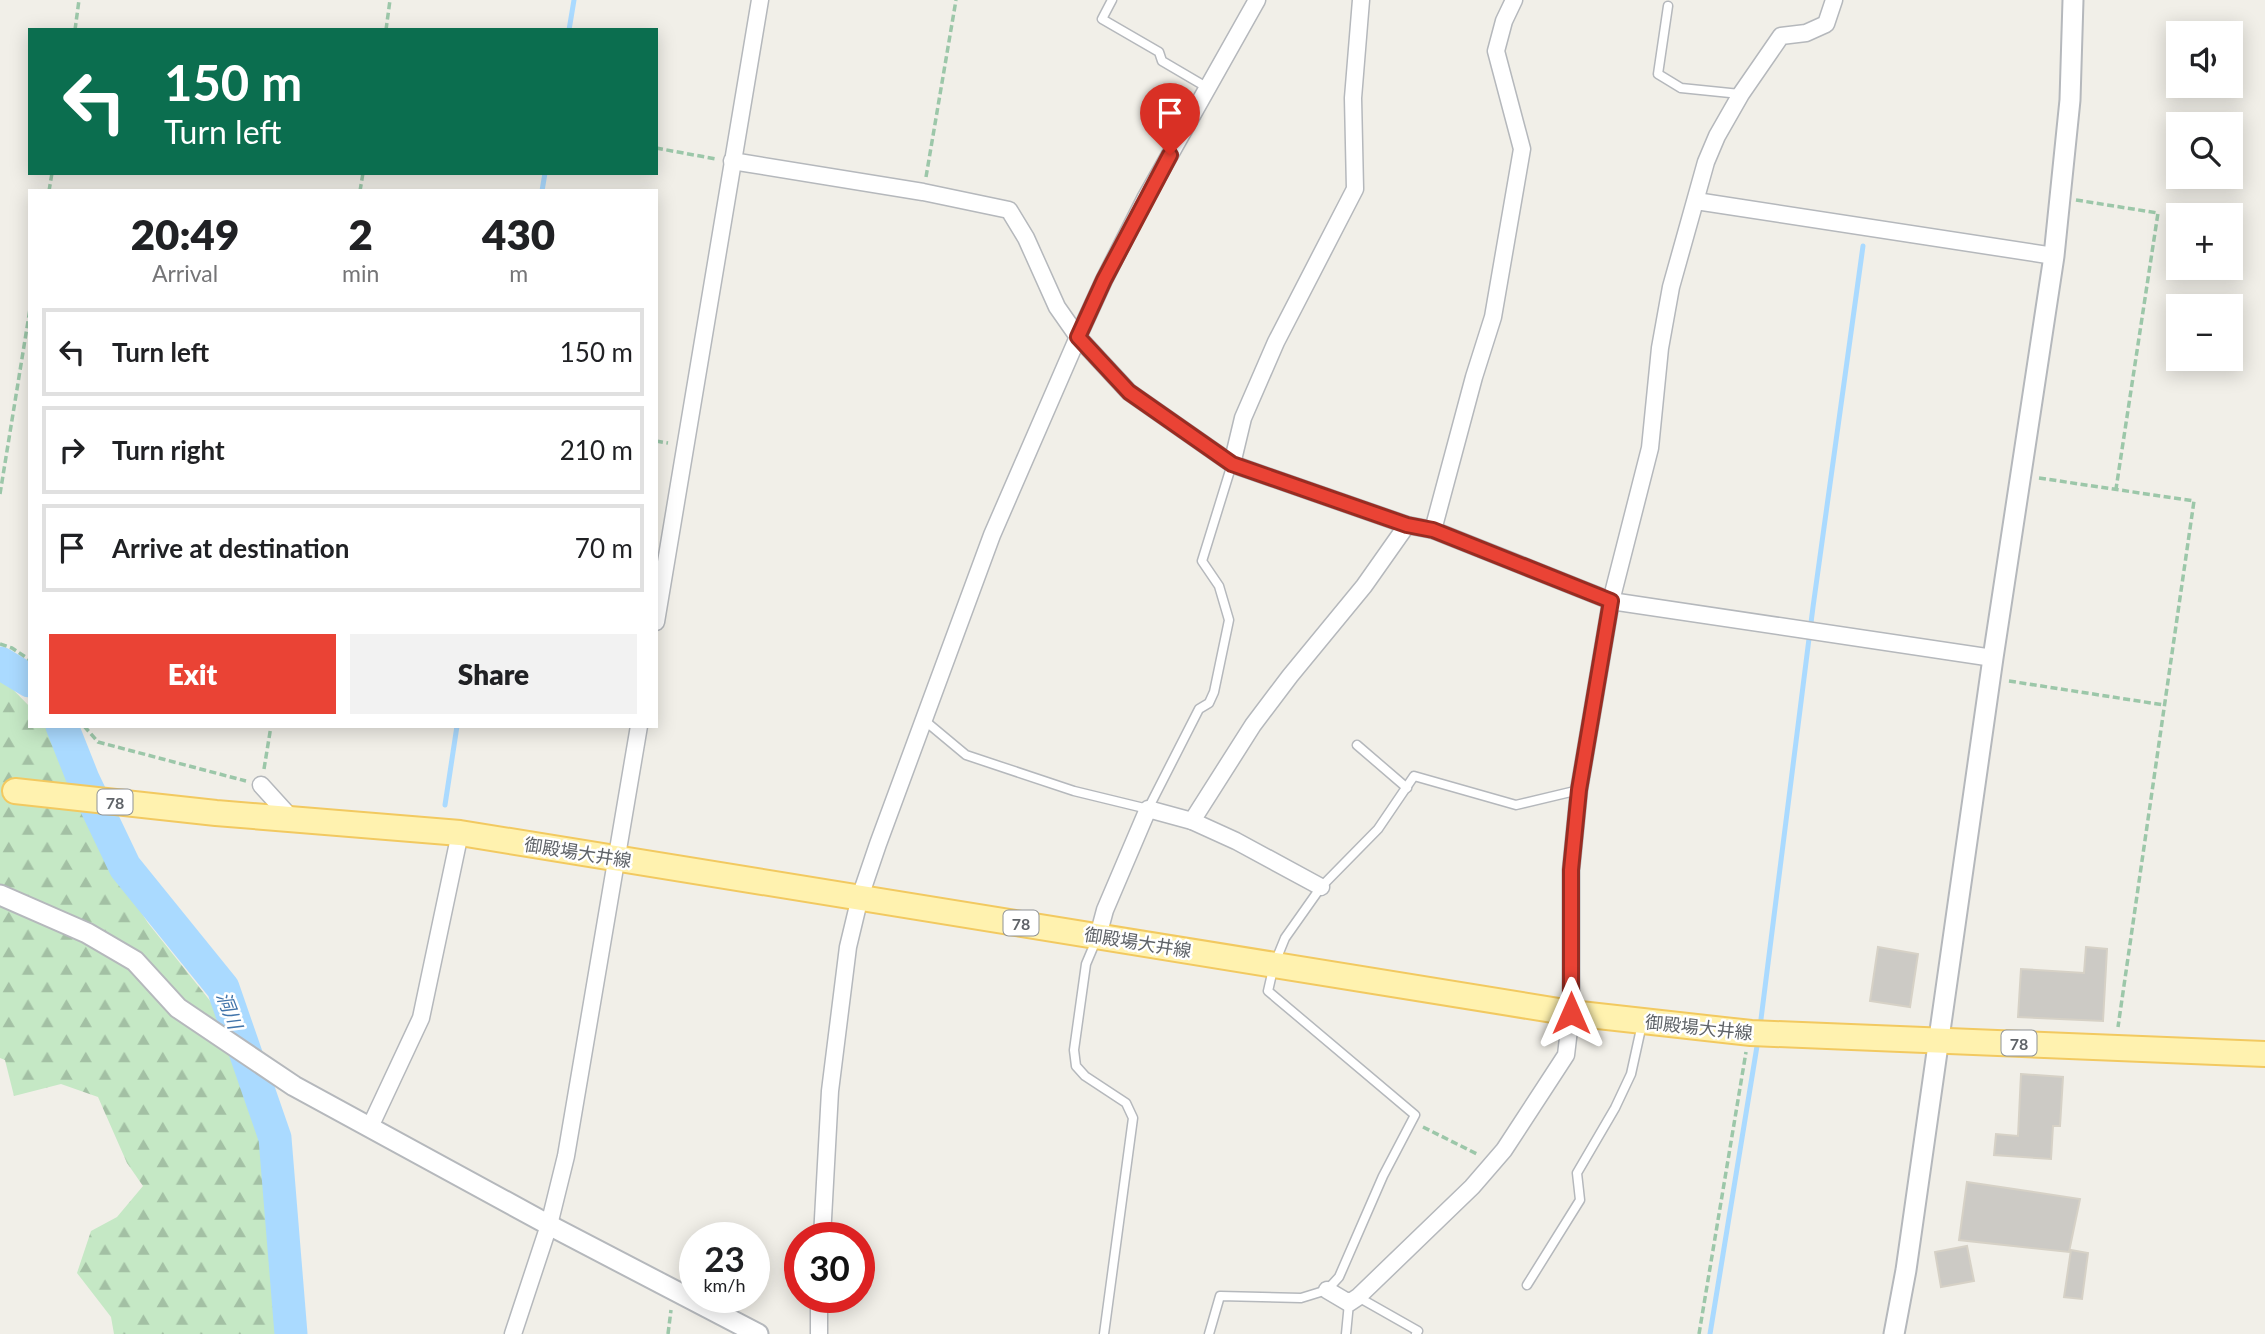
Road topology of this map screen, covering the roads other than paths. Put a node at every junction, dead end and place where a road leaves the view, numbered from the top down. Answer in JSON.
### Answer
{"nodes":[{"id":1,"x":760,"y":0,"type":"edge"},
{"id":2,"x":1112,"y":0,"type":"edge"},
{"id":3,"x":1257,"y":0,"type":"edge"},
{"id":4,"x":1361,"y":0,"type":"edge"},
{"id":5,"x":1514,"y":0,"type":"edge"},
{"id":6,"x":1835,"y":0,"type":"edge"},
{"id":7,"x":2073,"y":0,"type":"edge"},
{"id":8,"x":1668,"y":6,"type":"dead end"},
{"id":9,"x":1208,"y":88,"type":"junction"},
{"id":10,"x":1741,"y":94,"type":"junction"},
{"id":11,"x":732,"y":161,"type":"junction"},
{"id":12,"x":1696,"y":201,"type":"junction"},
{"id":13,"x":2054,"y":256,"type":"junction"},
{"id":14,"x":1078,"y":337,"type":"junction"},
{"id":15,"x":1232,"y":464,"type":"junction"},
{"id":16,"x":1407,"y":525,"type":"junction"},
{"id":17,"x":1433,"y":530,"type":"junction"},
{"id":18,"x":1611,"y":601,"type":"junction"},
{"id":19,"x":658,"y":610,"type":"edge"},
{"id":20,"x":1991,"y":668,"type":"junction"},
{"id":21,"x":924,"y":720,"type":"junction"},
{"id":22,"x":639,"y":728,"type":"edge"},
{"id":23,"x":1357,"y":745,"type":"dead end"},
{"id":24,"x":261,"y":785,"type":"road end"},
{"id":25,"x":1407,"y":788,"type":"junction"},
{"id":26,"x":15,"y":790,"type":"dead end"},
{"id":27,"x":1579,"y":790,"type":"junction"},
{"id":28,"x":1148,"y":809,"type":"junction"},
{"id":29,"x":291,"y":818,"type":"junction"},
{"id":30,"x":1192,"y":821,"type":"junction"},
{"id":31,"x":460,"y":833,"type":"junction"},
{"id":32,"x":618,"y":859,"type":"junction"},
{"id":33,"x":1321,"y":887,"type":"junction"},
{"id":34,"x":0,"y":895,"type":"edge"},
{"id":35,"x":860,"y":897,"type":"junction"},
{"id":36,"x":1098,"y":936,"type":"junction"},
{"id":37,"x":1274,"y":965,"type":"junction"},
{"id":38,"x":1571,"y":1013,"type":"junction"},
{"id":39,"x":1643,"y":1021,"type":"junction"},
{"id":40,"x":1937,"y":1040,"type":"junction"},
{"id":41,"x":2265,"y":1055,"type":"edge"},
{"id":42,"x":370,"y":1127,"type":"junction"},
{"id":43,"x":823,"y":1222,"type":"edge"},
{"id":44,"x":549,"y":1225,"type":"junction"},
{"id":45,"x":1527,"y":1284,"type":"dead end"},
{"id":46,"x":1327,"y":1290,"type":"junction"},
{"id":47,"x":1354,"y":1300,"type":"junction"},
{"id":48,"x":819,"y":1313,"type":"edge"},
{"id":49,"x":513,"y":1334,"type":"edge"},
{"id":50,"x":758,"y":1334,"type":"edge"},
{"id":51,"x":819,"y":1334,"type":"edge"},
{"id":52,"x":1104,"y":1334,"type":"edge"},
{"id":53,"x":1209,"y":1334,"type":"edge"},
{"id":54,"x":1346,"y":1334,"type":"edge"},
{"id":55,"x":1416,"y":1334,"type":"edge"},
{"id":56,"x":1894,"y":1334,"type":"edge"}],
"edges":[{"from":1,"to":11,"type":"street"},
{"from":2,"to":9,"type":"lane"},
{"from":3,"to":9,"type":"street"},
{"from":4,"to":15,"type":"street"},
{"from":5,"to":17,"type":"street"},
{"from":6,"to":10,"type":"street"},
{"from":7,"to":13,"type":"street"},
{"from":8,"to":10,"type":"lane"},
{"from":9,"to":14,"type":"street"},
{"from":10,"to":12,"type":"street"},
{"from":11,"to":14,"type":"street"},
{"from":11,"to":19,"type":"street"},
{"from":12,"to":13,"type":"street"},
{"from":12,"to":18,"type":"street"},
{"from":13,"to":20,"type":"street"},
{"from":14,"to":15,"type":"street"},
{"from":14,"to":21,"type":"street"},
{"from":15,"to":16,"type":"street"},
{"from":15,"to":28,"type":"lane"},
{"from":16,"to":17,"type":"street"},
{"from":16,"to":30,"type":"street"},
{"from":17,"to":18,"type":"street"},
{"from":18,"to":20,"type":"street"},
{"from":18,"to":27,"type":"street"},
{"from":20,"to":40,"type":"street"},
{"from":21,"to":28,"type":"lane"},
{"from":21,"to":35,"type":"street"},
{"from":22,"to":32,"type":"street"},
{"from":23,"to":25,"type":"lane"},
{"from":24,"to":29,"type":"street"},
{"from":25,"to":27,"type":"lane"},
{"from":25,"to":33,"type":"lane"},
{"from":26,"to":29,"type":"main road","name":"御殿場大井線","number":"78"},
{"from":27,"to":38,"type":"street"},
{"from":28,"to":30,"type":"street"},
{"from":28,"to":36,"type":"street"},
{"from":29,"to":31,"type":"main road","name":"御殿場大井線","number":"78"},
{"from":30,"to":33,"type":"street"},
{"from":31,"to":32,"type":"main road","name":"御殿場大井線","number":"78"},
{"from":31,"to":42,"type":"street"},
{"from":32,"to":35,"type":"main road","name":"御殿場大井線","number":"78"},
{"from":32,"to":44,"type":"street"},
{"from":33,"to":37,"type":"lane"},
{"from":34,"to":42,"type":"street"},
{"from":35,"to":36,"type":"main road","name":"御殿場大井線","number":"78"},
{"from":35,"to":43,"type":"street"},
{"from":36,"to":37,"type":"main road","name":"御殿場大井線","number":"78"},
{"from":36,"to":52,"type":"lane"},
{"from":37,"to":38,"type":"main road","name":"御殿場大井線","number":"78"},
{"from":37,"to":46,"type":"lane"},
{"from":38,"to":39,"type":"main road","name":"御殿場大井線","number":"78"},
{"from":38,"to":47,"type":"street"},
{"from":39,"to":40,"type":"main road","name":"御殿場大井線","number":"78"},
{"from":39,"to":45,"type":"lane"},
{"from":40,"to":41,"type":"main road","name":"御殿場大井線","number":"78"},
{"from":40,"to":56,"type":"street"},
{"from":42,"to":44,"type":"street"},
{"from":44,"to":49,"type":"street"},
{"from":44,"to":50,"type":"street"},
{"from":46,"to":47,"type":"street"},
{"from":46,"to":53,"type":"lane"},
{"from":47,"to":54,"type":"lane"},
{"from":47,"to":55,"type":"lane"},
{"from":48,"to":51,"type":"street"}]}
